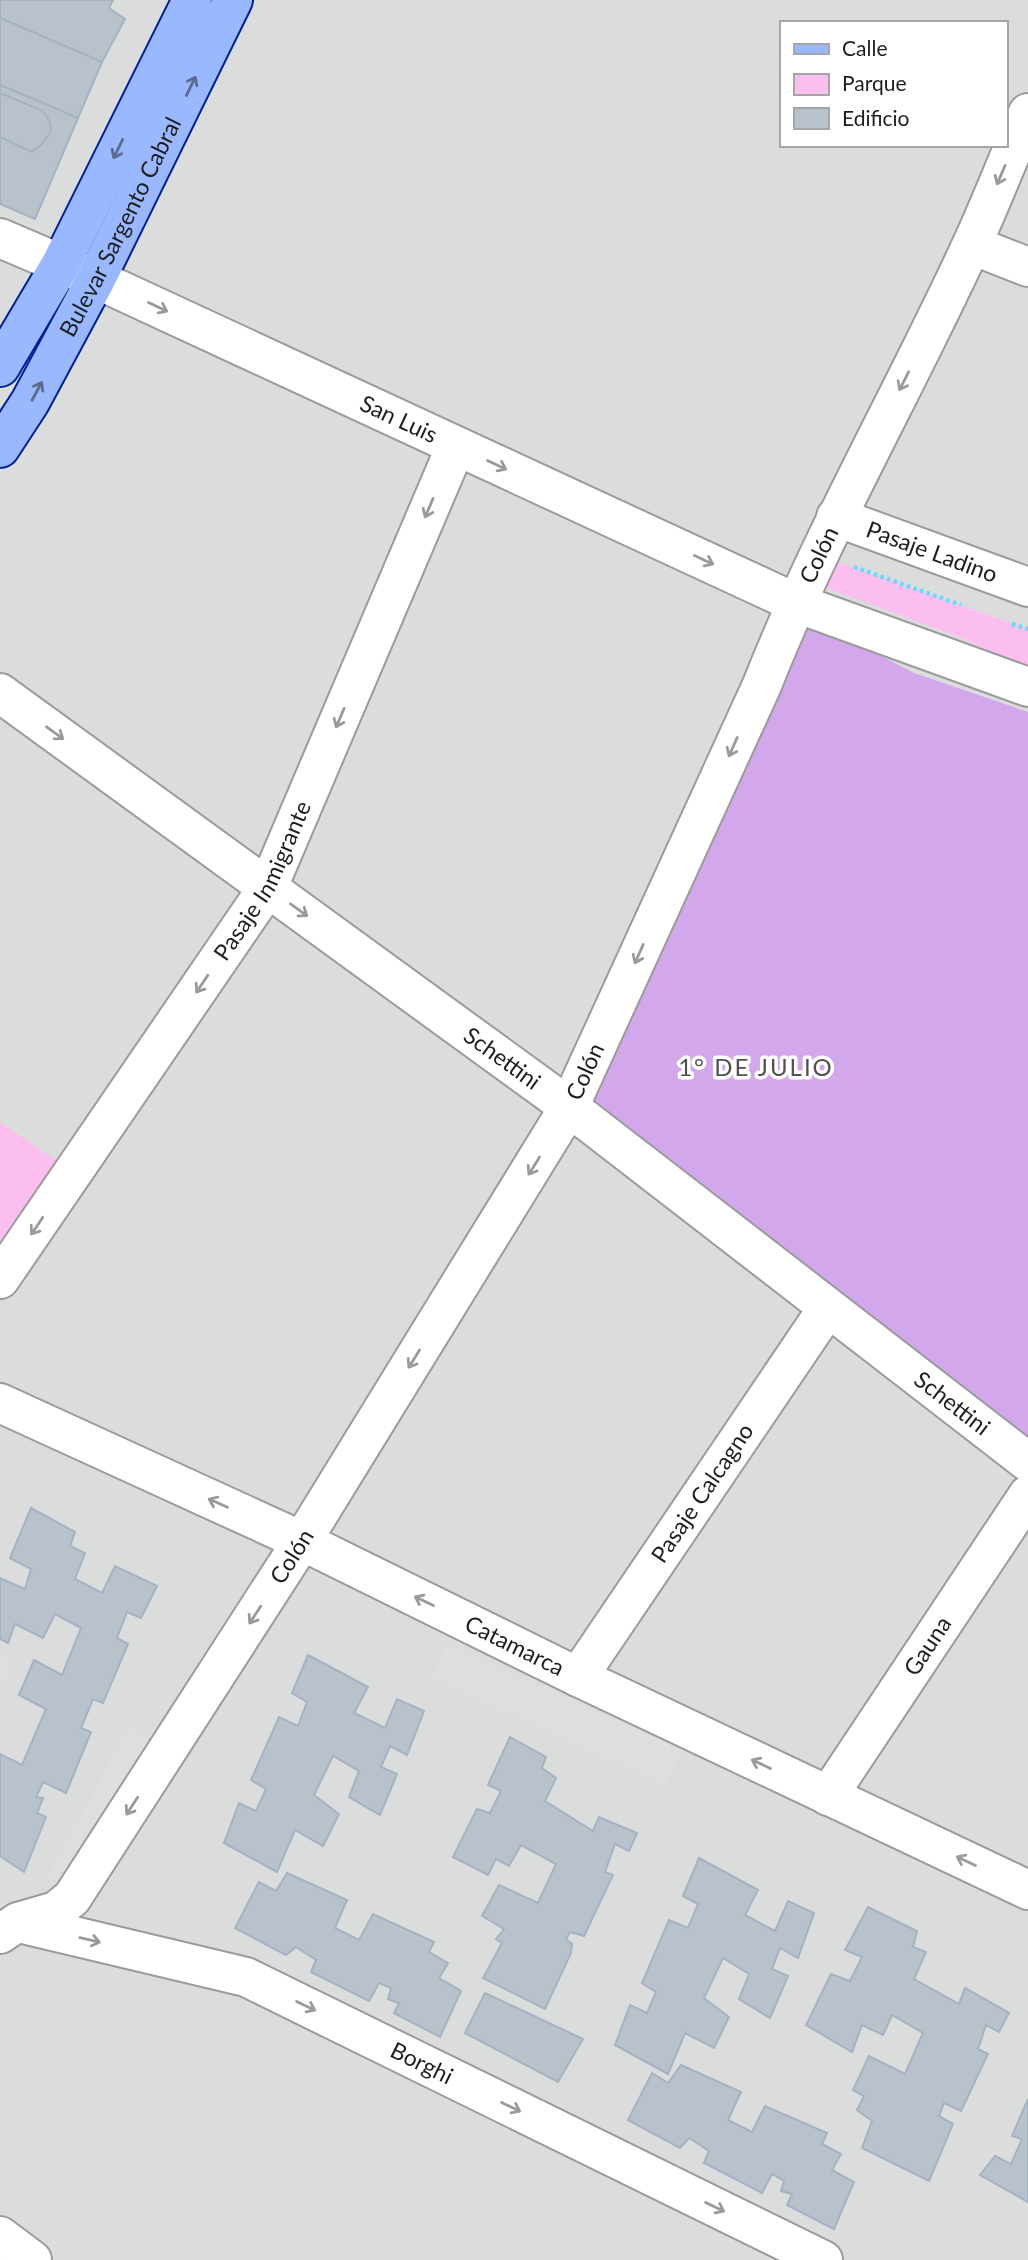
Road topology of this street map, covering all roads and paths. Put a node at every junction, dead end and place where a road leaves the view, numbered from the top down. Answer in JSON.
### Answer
{"nodes":[{"id":1,"x":192,"y":0,"type":"edge"},
{"id":2,"x":233,"y":0,"type":"edge"},
{"id":3,"x":1028,"y":113,"type":"edge"},
{"id":4,"x":0,"y":238,"type":"edge"},
{"id":5,"x":972,"y":244,"type":"junction"},
{"id":6,"x":61,"y":264,"type":"junction"},
{"id":7,"x":1028,"y":267,"type":"edge"},
{"id":8,"x":96,"y":279,"type":"junction"},
{"id":9,"x":0,"y":367,"type":"edge"},
{"id":10,"x":456,"y":446,"type":"junction"},
{"id":11,"x":0,"y":448,"type":"edge"},
{"id":12,"x":836,"y":517,"type":"junction"},
{"id":13,"x":819,"y":555,"type":"junction"},
{"id":14,"x":1028,"y":587,"type":"edge"},
{"id":15,"x":796,"y":603,"type":"junction"},
{"id":16,"x":963,"y":606,"type":"dead end"},
{"id":17,"x":1002,"y":620,"type":"dead end"},
{"id":18,"x":1028,"y":629,"type":"edge"},
{"id":19,"x":1028,"y":687,"type":"edge"},
{"id":20,"x":0,"y":693,"type":"edge"},
{"id":21,"x":268,"y":887,"type":"junction"},
{"id":22,"x":569,"y":1107,"type":"junction"},
{"id":23,"x":0,"y":1279,"type":"edge"},
{"id":24,"x":827,"y":1309,"type":"junction"},
{"id":25,"x":0,"y":1403,"type":"edge"},
{"id":26,"x":1028,"y":1462,"type":"edge"},
{"id":27,"x":1028,"y":1495,"type":"edge"},
{"id":28,"x":302,"y":1541,"type":"junction"},
{"id":29,"x":578,"y":1677,"type":"junction"},
{"id":30,"x":828,"y":1796,"type":"junction"},
{"id":31,"x":1028,"y":1890,"type":"edge"},
{"id":32,"x":6,"y":1925,"type":"edge"},
{"id":33,"x":0,"y":2236,"type":"edge"},
{"id":34,"x":32,"y":2260,"type":"edge"},
{"id":35,"x":823,"y":2260,"type":"edge"}],
"edges":[{"from":1,"to":6,"type":"main road","name":"Bulevar Sargento Cabral","one_way":true},
{"from":8,"to":2,"type":"main road","name":"Bulevar Sargento Cabral","one_way":true},
{"from":3,"to":5,"type":"street","name":"Colón","one_way":true},
{"from":4,"to":6,"type":"street","name":"San Luis"},
{"from":5,"to":7,"type":"street"},
{"from":5,"to":12,"type":"street","name":"Colón","one_way":true},
{"from":6,"to":8,"type":"street","name":"San Luis"},
{"from":6,"to":9,"type":"main road","name":"Bulevar Sargento Cabral"},
{"from":8,"to":10,"type":"street","name":"San Luis","one_way":true},
{"from":11,"to":8,"type":"main road","name":"Bulevar Sargento Cabral","one_way":true},
{"from":10,"to":15,"type":"street","name":"San Luis","one_way":true},
{"from":10,"to":21,"type":"street","name":"Pasaje Inmigrante","one_way":true},
{"from":12,"to":13,"type":"street","name":"Colón"},
{"from":12,"to":14,"type":"street","name":"Pasaje Ladino"},
{"from":13,"to":15,"type":"street","name":"Colón"},
{"from":13,"to":16,"type":"path"},
{"from":15,"to":19,"type":"street","name":"San Luis"},
{"from":15,"to":22,"type":"street","name":"Colón","one_way":true},
{"from":17,"to":18,"type":"path"},
{"from":20,"to":21,"type":"street","name":"Schettini","one_way":true},
{"from":21,"to":22,"type":"street","name":"Schettini","one_way":true},
{"from":21,"to":23,"type":"street","name":"Pasaje Inmigrante","one_way":true},
{"from":22,"to":24,"type":"street","name":"Schettini"},
{"from":22,"to":28,"type":"street","name":"Colón","one_way":true},
{"from":24,"to":26,"type":"street","name":"Schettini"},
{"from":24,"to":29,"type":"street","name":"Pasaje Calcagno"},
{"from":28,"to":25,"type":"street","name":"Catamarca","one_way":true},
{"from":27,"to":30,"type":"street","name":"Gauna"},
{"from":29,"to":28,"type":"street","name":"Catamarca","one_way":true},
{"from":28,"to":32,"type":"street","name":"Colón","one_way":true},
{"from":30,"to":29,"type":"street","name":"Catamarca","one_way":true},
{"from":31,"to":30,"type":"street","name":"Catamarca","one_way":true},
{"from":32,"to":35,"type":"street","name":"Borghi","one_way":true},
{"from":33,"to":34,"type":"street"}]}
